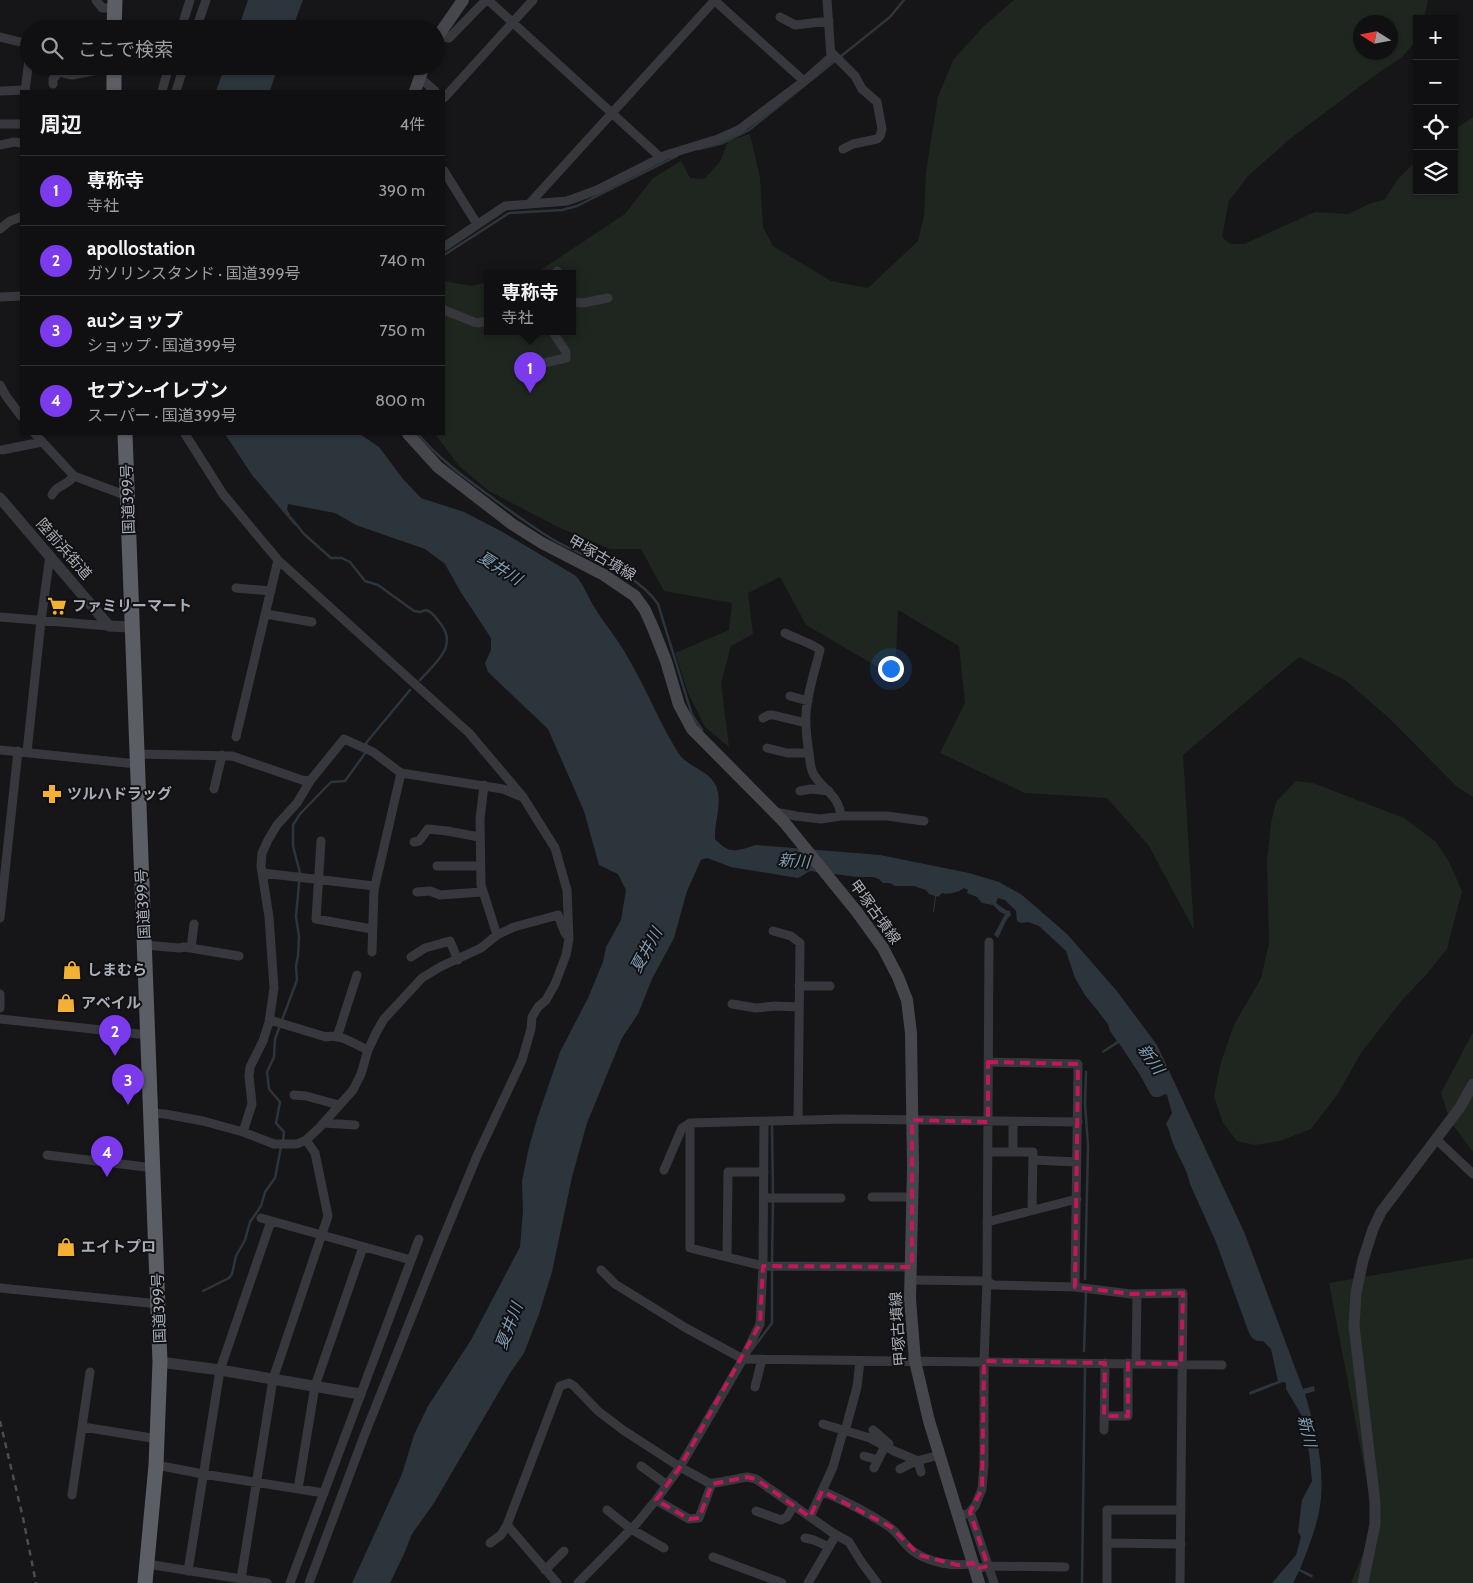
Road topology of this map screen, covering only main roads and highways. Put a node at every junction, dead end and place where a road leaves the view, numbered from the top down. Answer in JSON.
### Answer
{"nodes":[{"id":1,"x":463,"y":0,"type":"edge"},
{"id":2,"x":114,"y":4,"type":"edge"},
{"id":3,"x":114,"y":20,"type":"edge"},
{"id":4,"x":445,"y":26,"type":"edge"},
{"id":5,"x":114,"y":75,"type":"edge"},
{"id":6,"x":421,"y":75,"type":"edge"},
{"id":7,"x":114,"y":90,"type":"edge"},
{"id":8,"x":415,"y":90,"type":"edge"},
{"id":9,"x":125,"y":435,"type":"edge"},
{"id":10,"x":409,"y":435,"type":"edge"},
{"id":11,"x":146,"y":1583,"type":"edge"},
{"id":12,"x":979,"y":1583,"type":"edge"}],
"edges":[{"from":1,"to":4,"type":"main road"},
{"from":2,"to":3,"type":"highway"},
{"from":5,"to":7,"type":"highway"},
{"from":6,"to":8,"type":"main road"},
{"from":9,"to":11,"type":"highway","name":"国道399号"},
{"from":10,"to":12,"type":"main road","name":"甲塚古墳線"}]}
